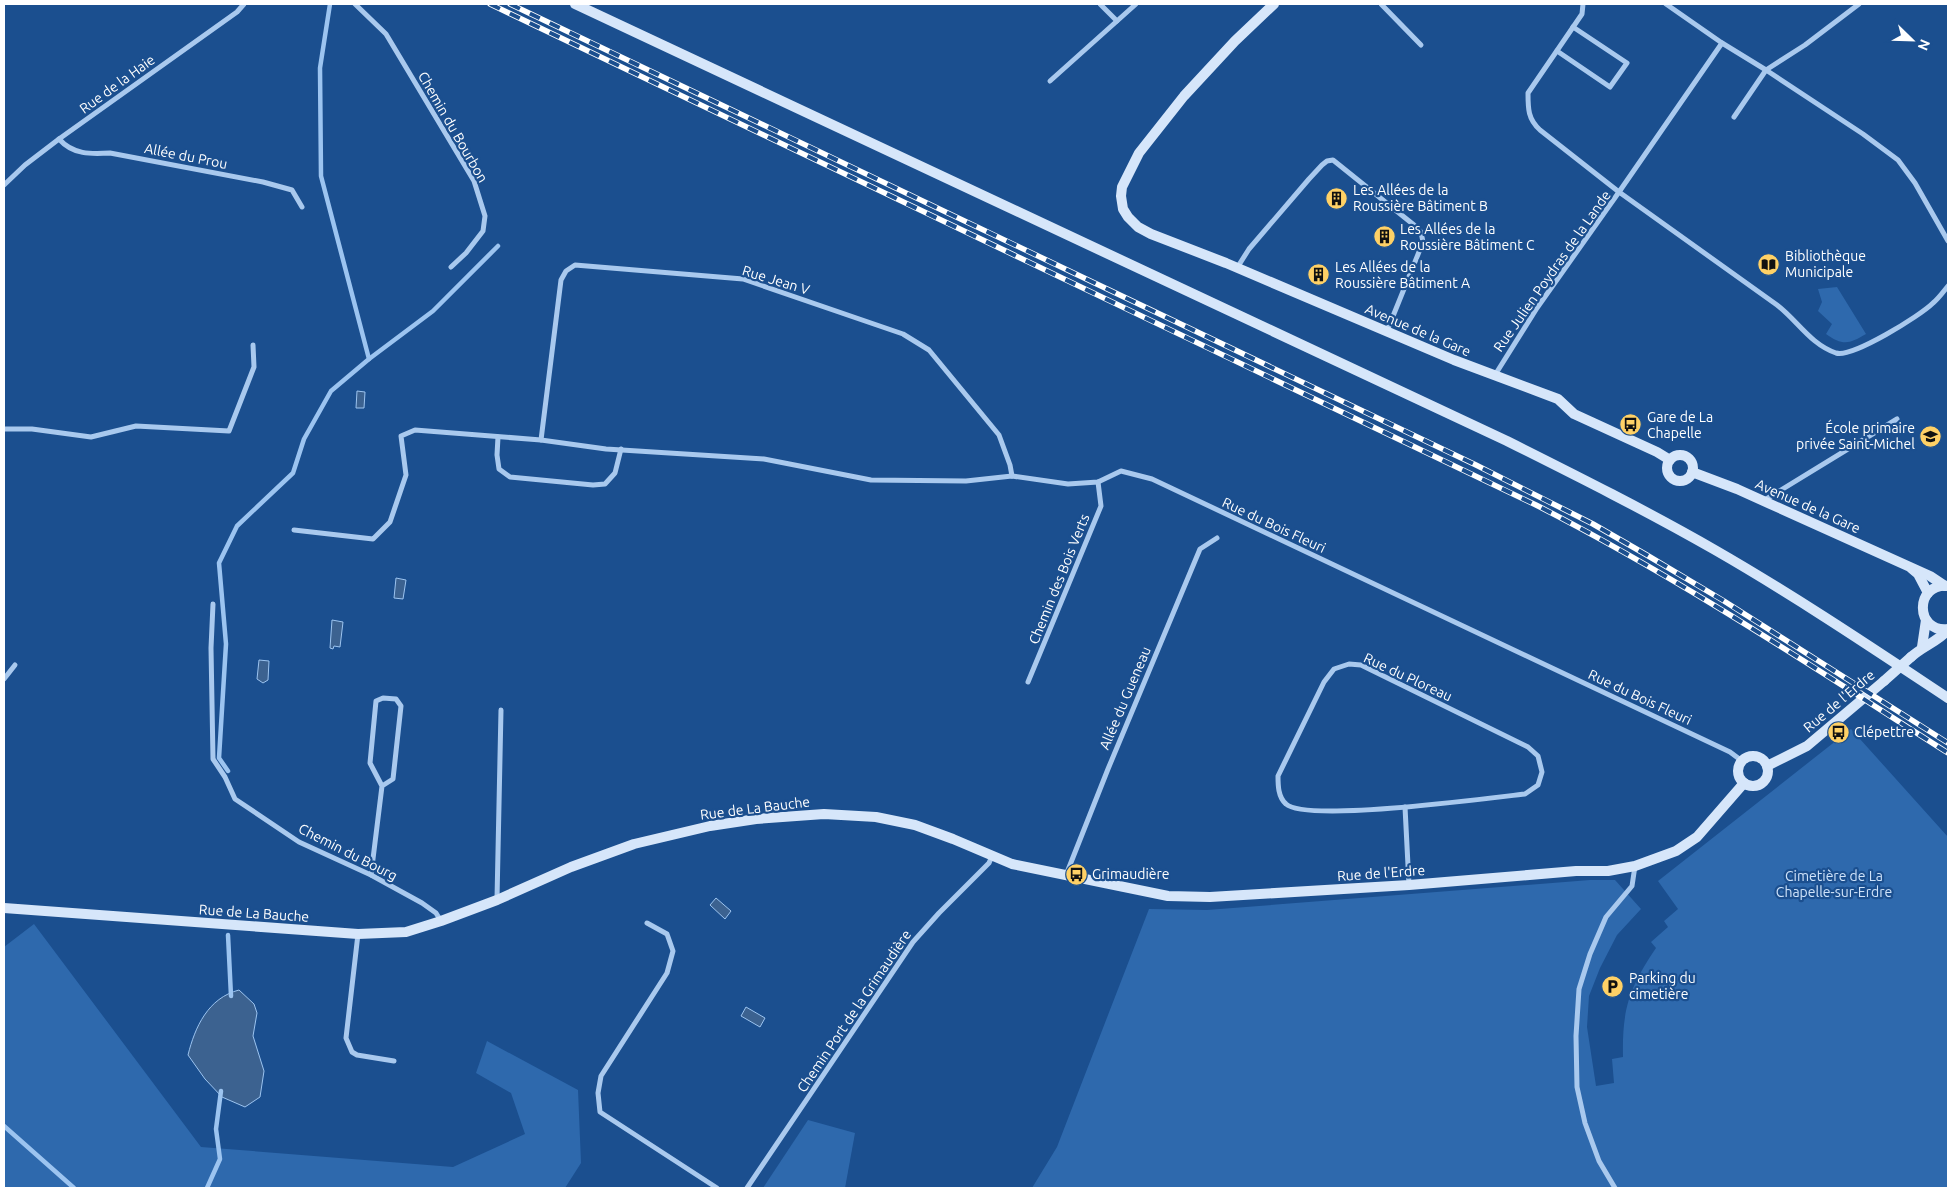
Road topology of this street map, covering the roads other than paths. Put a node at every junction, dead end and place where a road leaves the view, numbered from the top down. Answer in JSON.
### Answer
{"nodes":[{"id":1,"x":244,"y":4,"type":"edge"},
{"id":2,"x":355,"y":4,"type":"edge"},
{"id":3,"x":575,"y":4,"type":"edge"},
{"id":4,"x":1100,"y":4,"type":"edge"},
{"id":5,"x":1136,"y":4,"type":"edge"},
{"id":6,"x":1274,"y":4,"type":"edge"},
{"id":7,"x":1381,"y":4,"type":"edge"},
{"id":8,"x":1583,"y":4,"type":"edge"},
{"id":9,"x":1666,"y":4,"type":"edge"},
{"id":10,"x":1858,"y":4,"type":"edge"},
{"id":11,"x":1117,"y":21,"type":"junction"},
{"id":12,"x":1573,"y":28,"type":"junction"},
{"id":13,"x":1722,"y":44,"type":"junction"},
{"id":14,"x":1420,"y":45,"type":"dead end"},
{"id":15,"x":1557,"y":51,"type":"junction"},
{"id":16,"x":1766,"y":70,"type":"junction"},
{"id":17,"x":1050,"y":81,"type":"dead end"},
{"id":18,"x":1734,"y":117,"type":"dead end"},
{"id":19,"x":59,"y":140,"type":"junction"},
{"id":20,"x":4,"y":185,"type":"edge"},
{"id":21,"x":1619,"y":192,"type":"junction"},
{"id":22,"x":302,"y":208,"type":"dead end"},
{"id":23,"x":1948,"y":241,"type":"edge"},
{"id":24,"x":451,"y":267,"type":"dead end"},
{"id":25,"x":1237,"y":268,"type":"junction"},
{"id":26,"x":1948,"y":286,"type":"edge"},
{"id":27,"x":1387,"y":331,"type":"junction"},
{"id":28,"x":253,"y":345,"type":"dead end"},
{"id":29,"x":1495,"y":374,"type":"junction"},
{"id":30,"x":1897,"y":419,"type":"dead end"},
{"id":31,"x":4,"y":429,"type":"edge"},
{"id":32,"x":498,"y":437,"type":"junction"},
{"id":33,"x":541,"y":440,"type":"junction"},
{"id":34,"x":621,"y":449,"type":"junction"},
{"id":35,"x":1670,"y":460,"type":"junction"},
{"id":36,"x":1692,"y":472,"type":"junction"},
{"id":37,"x":1012,"y":476,"type":"junction"},
{"id":38,"x":1098,"y":482,"type":"junction"},
{"id":39,"x":1763,"y":502,"type":"junction"},
{"id":40,"x":294,"y":530,"type":"dead end"},
{"id":41,"x":1217,"y":538,"type":"dead end"},
{"id":42,"x":1911,"y":568,"type":"junction"},
{"id":43,"x":1947,"y":586,"type":"edge"},
{"id":44,"x":1928,"y":593,"type":"junction"},
{"id":45,"x":213,"y":604,"type":"dead end"},
{"id":46,"x":1926,"y":620,"type":"junction"},
{"id":47,"x":1948,"y":629,"type":"edge"},
{"id":48,"x":1922,"y":647,"type":"junction"},
{"id":49,"x":15,"y":665,"type":"dead end"},
{"id":50,"x":4,"y":679,"type":"edge"},
{"id":51,"x":1028,"y":682,"type":"dead end"},
{"id":52,"x":1948,"y":698,"type":"edge"},
{"id":53,"x":501,"y":710,"type":"dead end"},
{"id":54,"x":1742,"y":761,"type":"junction"},
{"id":55,"x":1767,"y":766,"type":"junction"},
{"id":56,"x":1744,"y":783,"type":"junction"},
{"id":57,"x":382,"y":786,"type":"junction"},
{"id":58,"x":1405,"y":807,"type":"junction"},
{"id":59,"x":992,"y":856,"type":"junction"},
{"id":60,"x":1635,"y":866,"type":"junction"},
{"id":61,"x":371,"y":875,"type":"junction"},
{"id":62,"x":1065,"y":876,"type":"junction"},
{"id":63,"x":1409,"y":885,"type":"junction"},
{"id":64,"x":497,"y":900,"type":"junction"},
{"id":65,"x":4,"y":908,"type":"edge"},
{"id":66,"x":441,"y":921,"type":"junction"},
{"id":67,"x":647,"y":923,"type":"dead end"},
{"id":68,"x":358,"y":934,"type":"junction"},
{"id":69,"x":394,"y":1061,"type":"dead end"},
{"id":70,"x":717,"y":1188,"type":"edge"},
{"id":71,"x":747,"y":1188,"type":"edge"},
{"id":72,"x":1615,"y":1188,"type":"edge"}],
"edges":[{"from":1,"to":19,"type":"street","name":"Rue de la Haie"},
{"from":2,"to":24,"type":"street","name":"Chemin du Bourbon"},
{"from":3,"to":52,"type":"street"},
{"from":4,"to":11,"type":"street"},
{"from":5,"to":11,"type":"street"},
{"from":6,"to":25,"type":"street","name":"Avenue de la Gare"},
{"from":7,"to":14,"type":"street"},
{"from":8,"to":12,"type":"street"},
{"from":9,"to":13,"type":"street"},
{"from":10,"to":16,"type":"street"},
{"from":11,"to":17,"type":"street"},
{"from":12,"to":15,"type":"street"},
{"from":12,"to":15,"type":"street"},
{"from":13,"to":16,"type":"street"},
{"from":13,"to":21,"type":"street"},
{"from":15,"to":21,"type":"street"},
{"from":16,"to":18,"type":"street"},
{"from":16,"to":23,"type":"street"},
{"from":19,"to":20,"type":"street","name":"Rue de la Haie"},
{"from":19,"to":22,"type":"street","name":"Allée du Prou"},
{"from":21,"to":26,"type":"street","name":"Rue Julien Poydras de la Lande"},
{"from":21,"to":29,"type":"street","name":"Rue Julien Poydras de la Lande"},
{"from":25,"to":27,"type":"street","name":"Avenue de la Gare"},
{"from":25,"to":27,"type":"street"},
{"from":27,"to":29,"type":"street","name":"Avenue de la Gare"},
{"from":28,"to":31,"type":"street"},
{"from":29,"to":35,"type":"street","name":"Avenue de la Gare"},
{"from":30,"to":39,"type":"street"},
{"from":32,"to":33,"type":"street","name":"Rue du Bois Fleuri"},
{"from":32,"to":34,"type":"street"},
{"from":32,"to":40,"type":"street","name":"Rue du Bois Fleuri"},
{"from":33,"to":34,"type":"street","name":"Rue du Bois Fleuri"},
{"from":33,"to":37,"type":"street","name":"Rue Jean V"},
{"from":34,"to":37,"type":"street","name":"Rue du Bois Fleuri"},
{"from":35,"to":36,"type":"street","name":"Avenue de la Gare"},
{"from":35,"to":36,"type":"street"},
{"from":36,"to":39,"type":"street","name":"Avenue de la Gare"},
{"from":37,"to":38,"type":"street","name":"Rue du Bois Fleuri"},
{"from":38,"to":51,"type":"street","name":"Chemin des Bois Verts"},
{"from":38,"to":54,"type":"street","name":"Rue du Bois Fleuri"},
{"from":39,"to":42,"type":"street","name":"Avenue de la Gare"},
{"from":41,"to":62,"type":"street","name":"Allée du Gueneau"},
{"from":42,"to":43,"type":"street","name":"Avenue de la Gare"},
{"from":42,"to":44,"type":"street"},
{"from":43,"to":44,"type":"street"},
{"from":44,"to":46,"type":"street"},
{"from":45,"to":61,"type":"street","name":"Chemin du Bourg"},
{"from":46,"to":47,"type":"street"},
{"from":46,"to":48,"type":"street"},
{"from":47,"to":48,"type":"street","name":"Rue de l'Erdre"},
{"from":48,"to":55,"type":"street","name":"Rue de l'Erdre","bridge":true},
{"from":49,"to":50,"type":"street"},
{"from":53,"to":64,"type":"street"},
{"from":54,"to":55,"type":"street"},
{"from":54,"to":56,"type":"street"},
{"from":55,"to":56,"type":"street"},
{"from":56,"to":60,"type":"street","name":"Rue de l'Erdre"},
{"from":57,"to":57,"type":"street"},
{"from":57,"to":61,"type":"street"},
{"from":58,"to":58,"type":"street","name":"Rue du Ploreau"},
{"from":58,"to":63,"type":"street"},
{"from":59,"to":62,"type":"street","name":"Rue de l'Erdre"},
{"from":59,"to":64,"type":"street","name":"Rue de La Bauche"},
{"from":59,"to":71,"type":"street","name":"Chemin Port de la Grimaudière"},
{"from":60,"to":63,"type":"street","name":"Rue de l'Erdre"},
{"from":60,"to":72,"type":"street"},
{"from":61,"to":66,"type":"street","name":"Chemin du Bourg"},
{"from":62,"to":63,"type":"street","name":"Rue de l'Erdre"},
{"from":64,"to":66,"type":"street","name":"Rue de La Bauche"},
{"from":65,"to":68,"type":"street","name":"Rue de La Bauche"},
{"from":66,"to":68,"type":"street","name":"Rue de La Bauche"},
{"from":67,"to":70,"type":"street"},
{"from":68,"to":69,"type":"street"}]}
